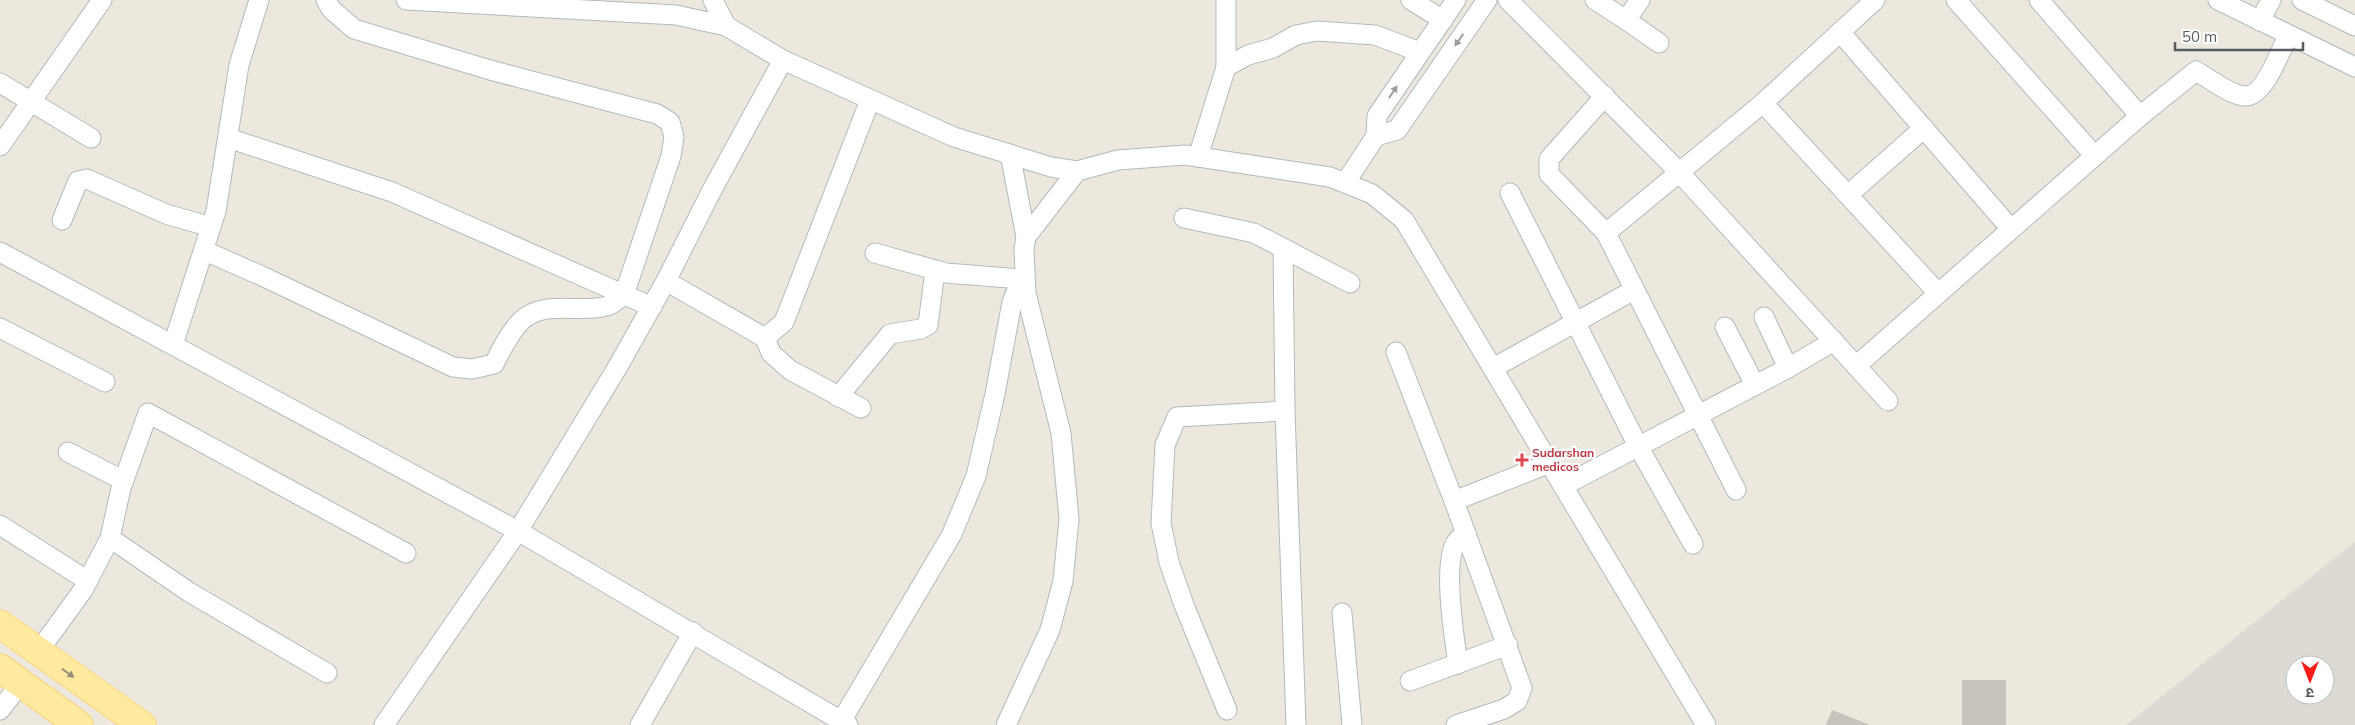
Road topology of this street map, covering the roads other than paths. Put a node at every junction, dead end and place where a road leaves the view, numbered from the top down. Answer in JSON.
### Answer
{"nodes":[{"id":1,"x":102,"y":0,"type":"edge"},
{"id":2,"x":259,"y":0,"type":"edge"},
{"id":3,"x":326,"y":0,"type":"edge"},
{"id":4,"x":406,"y":0,"type":"edge"},
{"id":5,"x":712,"y":0,"type":"edge"},
{"id":6,"x":1226,"y":0,"type":"edge"},
{"id":7,"x":1410,"y":0,"type":"edge"},
{"id":8,"x":1456,"y":0,"type":"edge"},
{"id":9,"x":1487,"y":0,"type":"edge"},
{"id":10,"x":1508,"y":0,"type":"edge"},
{"id":11,"x":1595,"y":0,"type":"edge"},
{"id":12,"x":1640,"y":0,"type":"edge"},
{"id":13,"x":1875,"y":0,"type":"edge"},
{"id":14,"x":1956,"y":0,"type":"edge"},
{"id":15,"x":2039,"y":0,"type":"edge"},
{"id":16,"x":2218,"y":0,"type":"edge"},
{"id":17,"x":2270,"y":0,"type":"edge"},
{"id":18,"x":2302,"y":0,"type":"edge"},
{"id":19,"x":1443,"y":20,"type":"junction"},
{"id":20,"x":1626,"y":20,"type":"junction"},
{"id":21,"x":2260,"y":21,"type":"junction"},
{"id":22,"x":726,"y":26,"type":"junction"},
{"id":23,"x":2355,"y":26,"type":"edge"},
{"id":24,"x":1840,"y":32,"type":"junction"},
{"id":25,"x":2288,"y":35,"type":"junction"},
{"id":26,"x":1659,"y":43,"type":"dead end"},
{"id":27,"x":1420,"y":52,"type":"junction"},
{"id":28,"x":783,"y":60,"type":"junction"},
{"id":29,"x":1226,"y":67,"type":"junction"},
{"id":30,"x":2355,"y":67,"type":"edge"},
{"id":31,"x":0,"y":83,"type":"edge"},
{"id":32,"x":1605,"y":96,"type":"junction"},
{"id":33,"x":870,"y":100,"type":"junction"},
{"id":34,"x":32,"y":101,"type":"junction"},
{"id":35,"x":1763,"y":103,"type":"junction"},
{"id":36,"x":2140,"y":116,"type":"junction"},
{"id":37,"x":1924,"y":128,"type":"junction"},
{"id":38,"x":1376,"y":136,"type":"junction"},
{"id":39,"x":92,"y":138,"type":"dead end"},
{"id":40,"x":228,"y":138,"type":"junction"},
{"id":41,"x":0,"y":146,"type":"edge"},
{"id":42,"x":1010,"y":154,"type":"junction"},
{"id":43,"x":2094,"y":156,"type":"junction"},
{"id":44,"x":1198,"y":157,"type":"junction"},
{"id":45,"x":1077,"y":171,"type":"junction"},
{"id":46,"x":1680,"y":172,"type":"junction"},
{"id":47,"x":1345,"y":183,"type":"junction"},
{"id":48,"x":1510,"y":193,"type":"dead end"},
{"id":49,"x":1848,"y":195,"type":"junction"},
{"id":50,"x":1184,"y":218,"type":"dead end"},
{"id":51,"x":62,"y":220,"type":"dead end"},
{"id":52,"x":212,"y":227,"type":"junction"},
{"id":53,"x":2011,"y":229,"type":"junction"},
{"id":54,"x":1606,"y":233,"type":"junction"},
{"id":55,"x":1026,"y":237,"type":"junction"},
{"id":56,"x":1283,"y":248,"type":"junction"},
{"id":57,"x":205,"y":251,"type":"junction"},
{"id":58,"x":0,"y":252,"type":"edge"},
{"id":59,"x":875,"y":253,"type":"dead end"},
{"id":60,"x":935,"y":270,"type":"junction"},
{"id":61,"x":1023,"y":274,"type":"junction"},
{"id":62,"x":666,"y":281,"type":"junction"},
{"id":63,"x":1350,"y":282,"type":"dead end"},
{"id":64,"x":1634,"y":290,"type":"junction"},
{"id":65,"x":1938,"y":293,"type":"junction"},
{"id":66,"x":624,"y":295,"type":"junction"},
{"id":67,"x":652,"y":307,"type":"junction"},
{"id":68,"x":1764,"y":317,"type":"dead end"},
{"id":69,"x":1575,"y":321,"type":"junction"},
{"id":70,"x":1725,"y":327,"type":"dead end"},
{"id":71,"x":0,"y":328,"type":"edge"},
{"id":72,"x":765,"y":338,"type":"junction"},
{"id":73,"x":1834,"y":341,"type":"junction"},
{"id":74,"x":173,"y":345,"type":"junction"},
{"id":75,"x":1396,"y":352,"type":"dead end"},
{"id":76,"x":1856,"y":366,"type":"junction"},
{"id":77,"x":1493,"y":368,"type":"junction"},
{"id":78,"x":1788,"y":368,"type":"junction"},
{"id":79,"x":105,"y":382,"type":"dead end"},
{"id":80,"x":1756,"y":385,"type":"junction"},
{"id":81,"x":838,"y":397,"type":"junction"},
{"id":82,"x":1888,"y":401,"type":"dead end"},
{"id":83,"x":861,"y":408,"type":"dead end"},
{"id":84,"x":1285,"y":411,"type":"junction"},
{"id":85,"x":1697,"y":416,"type":"junction"},
{"id":86,"x":1638,"y":446,"type":"junction"},
{"id":87,"x":68,"y":452,"type":"dead end"},
{"id":88,"x":1550,"y":463,"type":"junction"},
{"id":89,"x":124,"y":481,"type":"junction"},
{"id":90,"x":1563,"y":486,"type":"junction"},
{"id":91,"x":1736,"y":490,"type":"dead end"},
{"id":92,"x":1454,"y":501,"type":"junction"},
{"id":93,"x":0,"y":525,"type":"edge"},
{"id":94,"x":518,"y":531,"type":"junction"},
{"id":95,"x":1466,"y":533,"type":"junction"},
{"id":96,"x":110,"y":538,"type":"junction"},
{"id":97,"x":1693,"y":544,"type":"dead end"},
{"id":98,"x":406,"y":553,"type":"dead end"},
{"id":99,"x":88,"y":581,"type":"junction"},
{"id":100,"x":1342,"y":613,"type":"dead end"},
{"id":101,"x":0,"y":624,"type":"edge"},
{"id":102,"x":693,"y":632,"type":"junction"},
{"id":103,"x":1508,"y":645,"type":"junction"},
{"id":104,"x":38,"y":652,"type":"junction"},
{"id":105,"x":1458,"y":664,"type":"junction"},
{"id":106,"x":327,"y":673,"type":"dead end"},
{"id":107,"x":10,"y":675,"type":"edge"},
{"id":108,"x":1410,"y":681,"type":"dead end"},
{"id":109,"x":0,"y":710,"type":"edge"},
{"id":110,"x":1227,"y":710,"type":"dead end"},
{"id":111,"x":843,"y":724,"type":"edge"},
{"id":112,"x":79,"y":725,"type":"edge"},
{"id":113,"x":142,"y":725,"type":"edge"},
{"id":114,"x":384,"y":725,"type":"edge"},
{"id":115,"x":640,"y":725,"type":"edge"},
{"id":116,"x":1006,"y":725,"type":"edge"},
{"id":117,"x":1296,"y":725,"type":"edge"},
{"id":118,"x":1352,"y":725,"type":"edge"},
{"id":119,"x":1456,"y":725,"type":"edge"},
{"id":120,"x":1706,"y":725,"type":"edge"}],
"edges":[{"from":1,"to":34,"type":"street"},
{"from":2,"to":40,"type":"street"},
{"from":3,"to":66,"type":"street"},
{"from":4,"to":22,"type":"street"},
{"from":5,"to":22,"type":"street"},
{"from":6,"to":29,"type":"street"},
{"from":7,"to":19,"type":"street"},
{"from":8,"to":19,"type":"street"},
{"from":9,"to":38,"type":"street","one_way":true},
{"from":10,"to":32,"type":"street"},
{"from":11,"to":20,"type":"street"},
{"from":12,"to":20,"type":"street"},
{"from":13,"to":24,"type":"street"},
{"from":14,"to":43,"type":"street"},
{"from":15,"to":36,"type":"street"},
{"from":16,"to":21,"type":"street"},
{"from":17,"to":21,"type":"street"},
{"from":18,"to":23,"type":"street"},
{"from":19,"to":27,"type":"street"},
{"from":20,"to":26,"type":"street"},
{"from":21,"to":25,"type":"street"},
{"from":22,"to":28,"type":"street"},
{"from":24,"to":35,"type":"street"},
{"from":24,"to":37,"type":"street"},
{"from":25,"to":30,"type":"street"},
{"from":25,"to":36,"type":"street"},
{"from":27,"to":29,"type":"street"},
{"from":38,"to":27,"type":"street","one_way":true},
{"from":28,"to":33,"type":"street"},
{"from":28,"to":62,"type":"street"},
{"from":29,"to":44,"type":"street"},
{"from":31,"to":34,"type":"street"},
{"from":32,"to":46,"type":"street"},
{"from":32,"to":54,"type":"street"},
{"from":33,"to":42,"type":"street"},
{"from":33,"to":72,"type":"street"},
{"from":34,"to":39,"type":"street"},
{"from":34,"to":41,"type":"street"},
{"from":35,"to":46,"type":"street"},
{"from":35,"to":49,"type":"street"},
{"from":36,"to":43,"type":"street"},
{"from":37,"to":49,"type":"street"},
{"from":37,"to":53,"type":"street"},
{"from":38,"to":47,"type":"street"},
{"from":40,"to":52,"type":"street"},
{"from":40,"to":66,"type":"street"},
{"from":42,"to":45,"type":"street"},
{"from":42,"to":55,"type":"street"},
{"from":43,"to":53,"type":"street"},
{"from":44,"to":45,"type":"street"},
{"from":44,"to":47,"type":"street"},
{"from":45,"to":55,"type":"street"},
{"from":46,"to":54,"type":"street"},
{"from":46,"to":73,"type":"street"},
{"from":47,"to":77,"type":"street"},
{"from":48,"to":69,"type":"street"},
{"from":49,"to":65,"type":"street"},
{"from":50,"to":56,"type":"street"},
{"from":51,"to":52,"type":"street"},
{"from":52,"to":57,"type":"street"},
{"from":53,"to":65,"type":"street"},
{"from":54,"to":64,"type":"street"},
{"from":55,"to":61,"type":"street"},
{"from":56,"to":63,"type":"street"},
{"from":56,"to":84,"type":"street"},
{"from":57,"to":66,"type":"street"},
{"from":57,"to":74,"type":"street"},
{"from":58,"to":74,"type":"street"},
{"from":59,"to":60,"type":"street"},
{"from":60,"to":61,"type":"street"},
{"from":60,"to":81,"type":"street"},
{"from":61,"to":111,"type":"street"},
{"from":61,"to":116,"type":"street"},
{"from":62,"to":67,"type":"street"},
{"from":62,"to":72,"type":"street"},
{"from":64,"to":69,"type":"street"},
{"from":64,"to":85,"type":"street"},
{"from":65,"to":76,"type":"street"},
{"from":66,"to":67,"type":"street"},
{"from":67,"to":94,"type":"street"},
{"from":68,"to":78,"type":"street"},
{"from":69,"to":77,"type":"street"},
{"from":69,"to":86,"type":"street"},
{"from":70,"to":80,"type":"street"},
{"from":71,"to":79,"type":"street"},
{"from":72,"to":81,"type":"street"},
{"from":73,"to":76,"type":"street"},
{"from":73,"to":78,"type":"street"},
{"from":74,"to":94,"type":"street"},
{"from":75,"to":92,"type":"street"},
{"from":76,"to":82,"type":"street"},
{"from":77,"to":88,"type":"street"},
{"from":78,"to":80,"type":"street"},
{"from":80,"to":85,"type":"street"},
{"from":81,"to":83,"type":"street"},
{"from":84,"to":110,"type":"street"},
{"from":84,"to":117,"type":"street"},
{"from":85,"to":86,"type":"street"},
{"from":85,"to":91,"type":"street"},
{"from":86,"to":90,"type":"street"},
{"from":86,"to":97,"type":"street"},
{"from":87,"to":89,"type":"street"},
{"from":88,"to":90,"type":"street"},
{"from":88,"to":92,"type":"street"},
{"from":89,"to":96,"type":"street"},
{"from":89,"to":98,"type":"street"},
{"from":90,"to":120,"type":"street"},
{"from":92,"to":95,"type":"street"},
{"from":93,"to":99,"type":"street"},
{"from":94,"to":102,"type":"street"},
{"from":94,"to":114,"type":"street"},
{"from":95,"to":103,"type":"street"},
{"from":95,"to":105,"type":"street"},
{"from":96,"to":99,"type":"street"},
{"from":96,"to":106,"type":"street"},
{"from":99,"to":104,"type":"street"},
{"from":100,"to":118,"type":"street"},
{"from":101,"to":104,"type":"main road"},
{"from":102,"to":111,"type":"street"},
{"from":102,"to":115,"type":"street"},
{"from":103,"to":105,"type":"street"},
{"from":103,"to":119,"type":"street"},
{"from":104,"to":113,"type":"main road","one_way":true},
{"from":105,"to":108,"type":"street"},
{"from":107,"to":109,"type":"street"},
{"from":107,"to":112,"type":"main road"}]}
